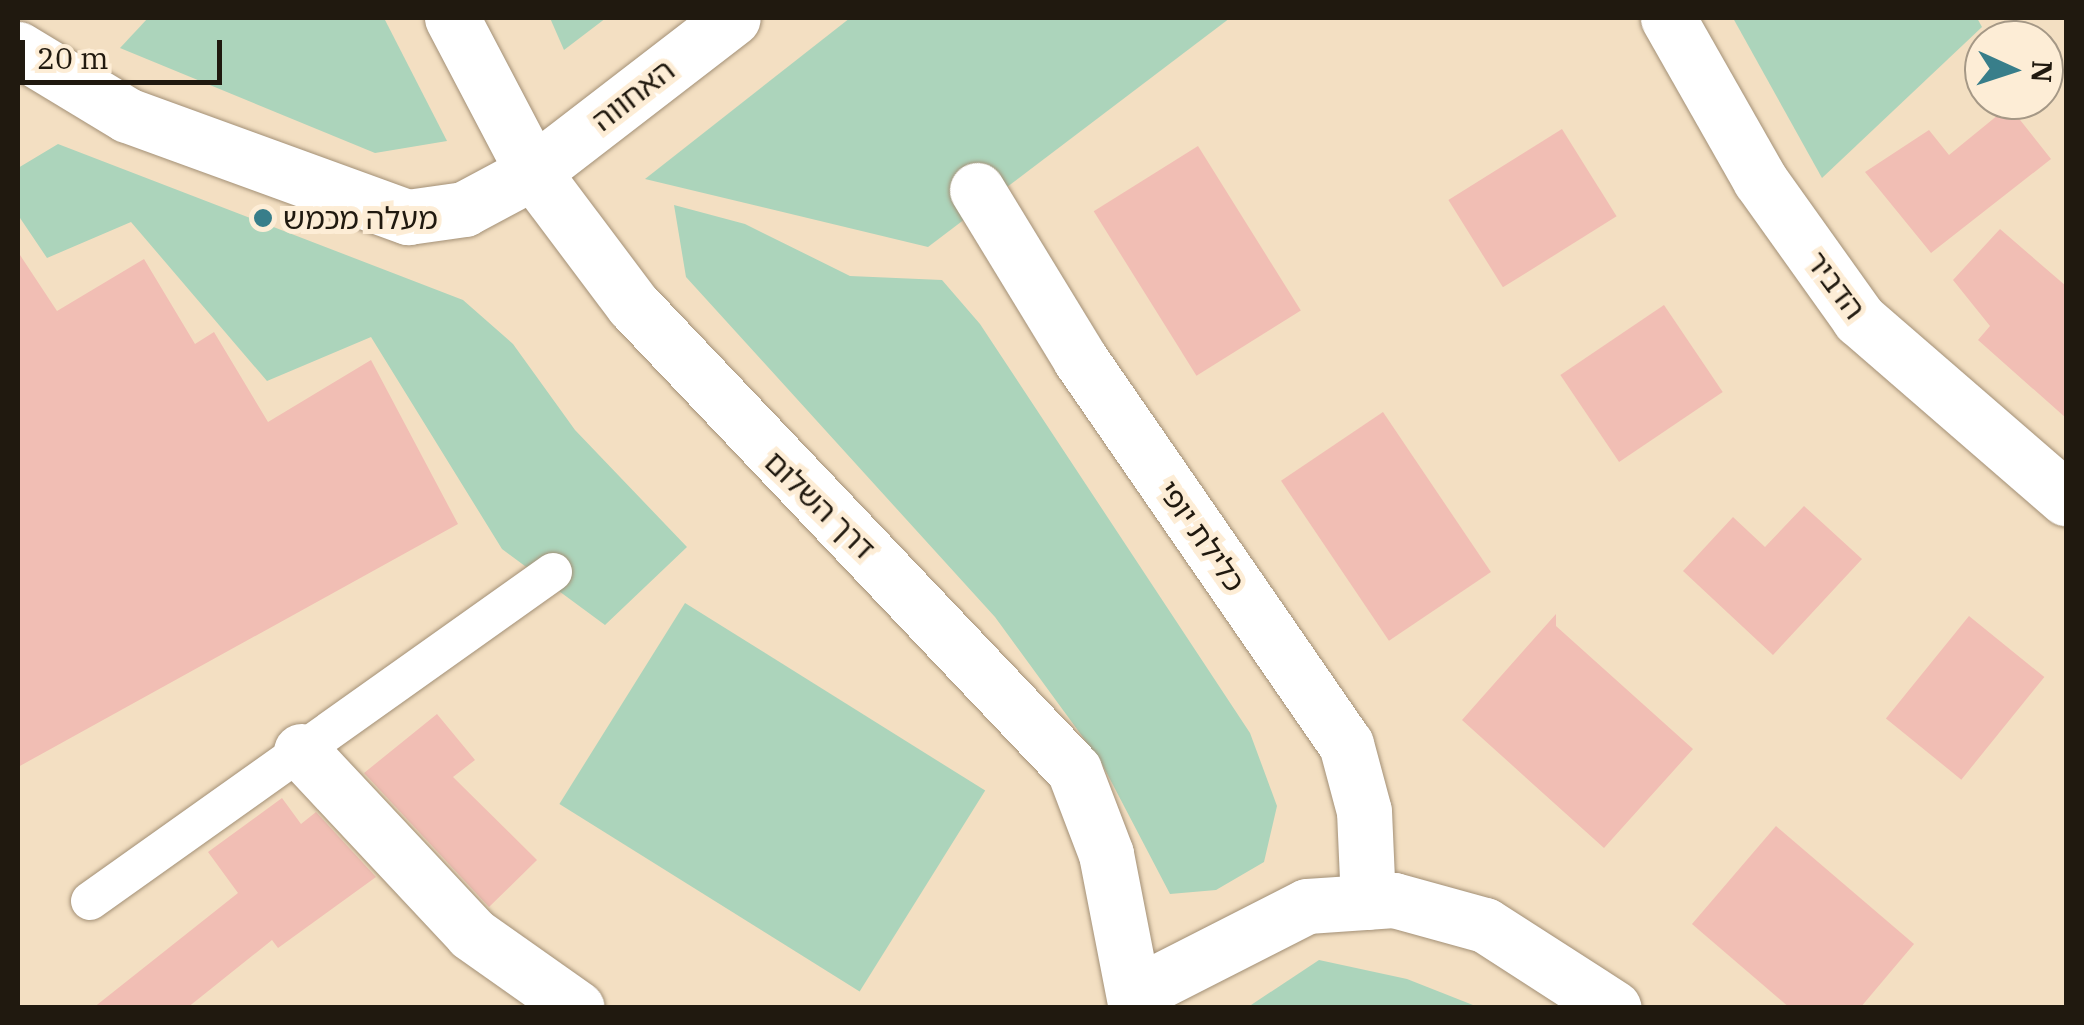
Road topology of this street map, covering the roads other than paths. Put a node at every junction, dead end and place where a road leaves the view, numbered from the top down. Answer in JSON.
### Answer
{"nodes":[{"id":1,"x":452,"y":18,"type":"edge"},
{"id":2,"x":734,"y":18,"type":"edge"},
{"id":3,"x":1668,"y":18,"type":"edge"},
{"id":4,"x":18,"y":50,"type":"edge"},
{"id":5,"x":534,"y":172,"type":"junction"},
{"id":6,"x":977,"y":190,"type":"dead end"},
{"id":7,"x":2066,"y":498,"type":"edge"},
{"id":8,"x":553,"y":572,"type":"dead end"},
{"id":9,"x":301,"y":752,"type":"junction"},
{"id":10,"x":90,"y":901,"type":"dead end"},
{"id":11,"x":1368,"y":902,"type":"junction"},
{"id":12,"x":1135,"y":1001,"type":"edge"},
{"id":13,"x":577,"y":1008,"type":"edge"},
{"id":14,"x":1614,"y":1008,"type":"edge"}],
"edges":[{"from":1,"to":5,"type":"street","name":"דרך השלום"},
{"from":2,"to":5,"type":"street","name":"האחווה"},
{"from":3,"to":7,"type":"street","name":"הדביר"},
{"from":4,"to":5,"type":"street","name":"האחווה"},
{"from":5,"to":12,"type":"street","name":"דרך השלום"},
{"from":6,"to":11,"type":"street","name":"כלילת יופי"},
{"from":8,"to":9,"type":"lane"},
{"from":9,"to":10,"type":"lane"},
{"from":9,"to":13,"type":"street"},
{"from":11,"to":12,"type":"street"},
{"from":11,"to":14,"type":"street"}]}
